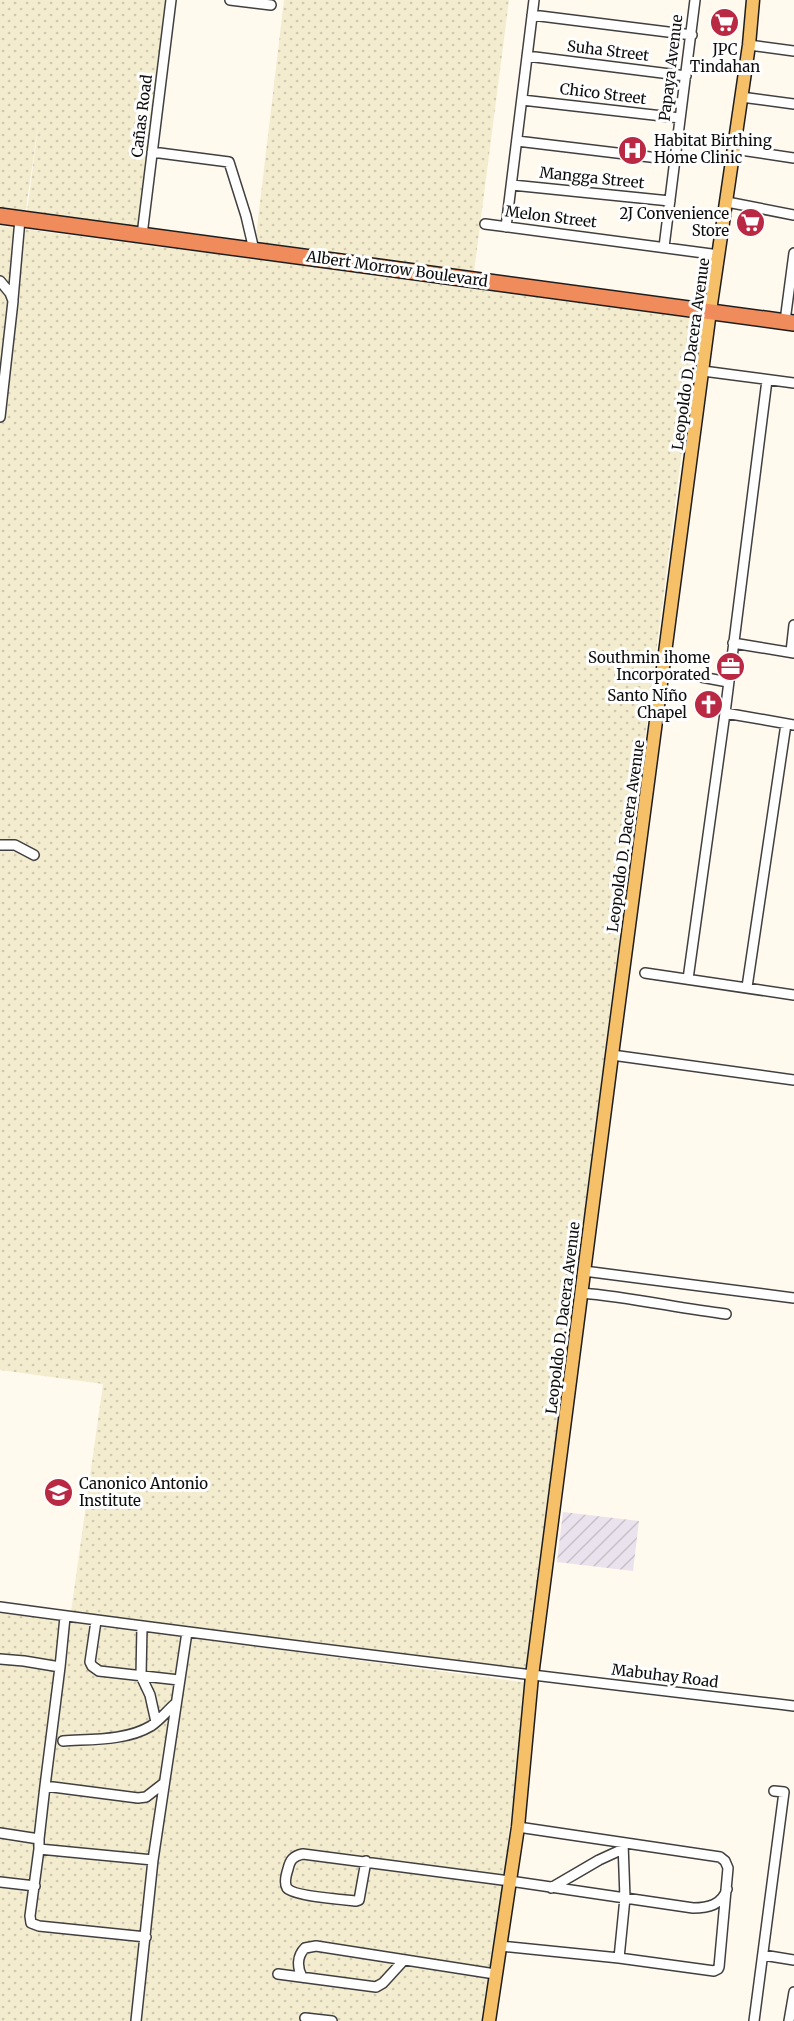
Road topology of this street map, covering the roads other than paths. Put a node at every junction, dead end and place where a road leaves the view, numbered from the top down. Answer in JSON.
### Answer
{"nodes":[{"id":1,"x":171,"y":0,"type":"edge"},
{"id":2,"x":230,"y":0,"type":"edge"},
{"id":3,"x":534,"y":0,"type":"edge"},
{"id":4,"x":695,"y":0,"type":"edge"},
{"id":5,"x":753,"y":0,"type":"edge"},
{"id":6,"x":271,"y":5,"type":"dead end"},
{"id":7,"x":531,"y":15,"type":"junction"},
{"id":8,"x":692,"y":35,"type":"junction"},
{"id":9,"x":748,"y":45,"type":"junction"},
{"id":10,"x":794,"y":51,"type":"edge"},
{"id":11,"x":527,"y":56,"type":"junction"},
{"id":12,"x":686,"y":76,"type":"junction"},
{"id":13,"x":741,"y":97,"type":"junction"},
{"id":14,"x":522,"y":100,"type":"junction"},
{"id":15,"x":794,"y":104,"type":"edge"},
{"id":16,"x":680,"y":118,"type":"junction"},
{"id":17,"x":517,"y":141,"type":"junction"},
{"id":18,"x":734,"y":149,"type":"junction"},
{"id":19,"x":152,"y":152,"type":"junction"},
{"id":20,"x":794,"y":158,"type":"edge"},
{"id":21,"x":675,"y":159,"type":"junction"},
{"id":22,"x":512,"y":185,"type":"junction"},
{"id":23,"x":670,"y":201,"type":"junction"},
{"id":24,"x":727,"y":202,"type":"junction"},
{"id":25,"x":794,"y":215,"type":"edge"},
{"id":26,"x":0,"y":216,"type":"edge"},
{"id":27,"x":20,"y":219,"type":"junction"},
{"id":28,"x":485,"y":224,"type":"dead end"},
{"id":29,"x":506,"y":227,"type":"junction"},
{"id":30,"x":142,"y":235,"type":"junction"},
{"id":31,"x":664,"y":247,"type":"junction"},
{"id":32,"x":254,"y":250,"type":"junction"},
{"id":33,"x":794,"y":254,"type":"edge"},
{"id":34,"x":719,"y":255,"type":"junction"},
{"id":35,"x":0,"y":281,"type":"edge"},
{"id":36,"x":13,"y":301,"type":"junction"},
{"id":37,"x":710,"y":311,"type":"junction"},
{"id":38,"x":789,"y":322,"type":"edge"},
{"id":39,"x":703,"y":371,"type":"junction"},
{"id":40,"x":767,"y":380,"type":"junction"},
{"id":41,"x":794,"y":383,"type":"edge"},
{"id":42,"x":0,"y":417,"type":"edge"},
{"id":43,"x":794,"y":625,"type":"edge"},
{"id":44,"x":733,"y":643,"type":"junction"},
{"id":45,"x":792,"y":652,"type":"edge"},
{"id":46,"x":696,"y":676,"type":"dead end"},
{"id":47,"x":728,"y":682,"type":"junction"},
{"id":48,"x":725,"y":713,"type":"junction"},
{"id":49,"x":790,"y":725,"type":"edge"},
{"id":50,"x":0,"y":845,"type":"edge"},
{"id":51,"x":34,"y":855,"type":"dead end"},
{"id":52,"x":645,"y":973,"type":"dead end"},
{"id":53,"x":687,"y":979,"type":"junction"},
{"id":54,"x":747,"y":987,"type":"junction"},
{"id":55,"x":794,"y":995,"type":"edge"},
{"id":56,"x":612,"y":1055,"type":"junction"},
{"id":57,"x":794,"y":1080,"type":"edge"},
{"id":58,"x":584,"y":1271,"type":"junction"},
{"id":59,"x":581,"y":1293,"type":"junction"},
{"id":60,"x":794,"y":1298,"type":"edge"},
{"id":61,"x":726,"y":1314,"type":"dead end"},
{"id":62,"x":0,"y":1607,"type":"edge"},
{"id":63,"x":66,"y":1617,"type":"junction"},
{"id":64,"x":96,"y":1621,"type":"junction"},
{"id":65,"x":142,"y":1626,"type":"junction"},
{"id":66,"x":187,"y":1632,"type":"junction"},
{"id":67,"x":0,"y":1659,"type":"edge"},
{"id":68,"x":60,"y":1667,"type":"junction"},
{"id":69,"x":141,"y":1676,"type":"junction"},
{"id":70,"x":532,"y":1676,"type":"junction"},
{"id":71,"x":179,"y":1680,"type":"junction"},
{"id":72,"x":175,"y":1704,"type":"junction"},
{"id":73,"x":794,"y":1706,"type":"edge"},
{"id":74,"x":156,"y":1722,"type":"junction"},
{"id":75,"x":63,"y":1741,"type":"dead end"},
{"id":76,"x":164,"y":1783,"type":"junction"},
{"id":77,"x":45,"y":1786,"type":"junction"},
{"id":78,"x":784,"y":1792,"type":"edge"},
{"id":79,"x":518,"y":1827,"type":"junction"},
{"id":80,"x":0,"y":1833,"type":"edge"},
{"id":81,"x":39,"y":1839,"type":"junction"},
{"id":82,"x":623,"y":1846,"type":"junction"},
{"id":83,"x":39,"y":1849,"type":"junction"},
{"id":84,"x":153,"y":1860,"type":"junction"},
{"id":85,"x":366,"y":1861,"type":"junction"},
{"id":86,"x":510,"y":1881,"type":"junction"},
{"id":87,"x":0,"y":1882,"type":"edge"},
{"id":88,"x":35,"y":1886,"type":"junction"},
{"id":89,"x":551,"y":1888,"type":"junction"},
{"id":90,"x":727,"y":1889,"type":"junction"},
{"id":91,"x":625,"y":1898,"type":"junction"},
{"id":92,"x":146,"y":1936,"type":"junction"},
{"id":93,"x":500,"y":1946,"type":"junction"},
{"id":94,"x":763,"y":1955,"type":"junction"},
{"id":95,"x":619,"y":1958,"type":"junction"},
{"id":96,"x":404,"y":1960,"type":"junction"},
{"id":97,"x":794,"y":1960,"type":"edge"},
{"id":98,"x":278,"y":1974,"type":"dead end"},
{"id":99,"x":495,"y":1974,"type":"junction"},
{"id":100,"x":302,"y":1977,"type":"junction"},
{"id":101,"x":794,"y":1992,"type":"edge"},
{"id":102,"x":306,"y":2018,"type":"dead end"},
{"id":103,"x":136,"y":2021,"type":"edge"},
{"id":104,"x":332,"y":2021,"type":"edge"},
{"id":105,"x":489,"y":2021,"type":"edge"},
{"id":106,"x":754,"y":2021,"type":"edge"},
{"id":107,"x":789,"y":2021,"type":"edge"}],
"edges":[{"from":1,"to":19,"type":"street","name":"Cañas Road"},
{"from":2,"to":6,"type":"street"},
{"from":3,"to":7,"type":"street"},
{"from":4,"to":8,"type":"street","name":"Papaya Avenue"},
{"from":5,"to":9,"type":"main road","name":"Leopoldo D. Dacera Avenue"},
{"from":7,"to":8,"type":"street"},
{"from":7,"to":11,"type":"street"},
{"from":8,"to":12,"type":"street","name":"Papaya Avenue"},
{"from":9,"to":10,"type":"street"},
{"from":9,"to":13,"type":"main road","name":"Leopoldo D. Dacera Avenue"},
{"from":11,"to":12,"type":"street","name":"Suha Street"},
{"from":11,"to":14,"type":"street"},
{"from":12,"to":16,"type":"street","name":"Papaya Avenue"},
{"from":13,"to":15,"type":"street"},
{"from":13,"to":18,"type":"main road","name":"Leopoldo D. Dacera Avenue"},
{"from":14,"to":16,"type":"street","name":"Chico Street"},
{"from":14,"to":17,"type":"street"},
{"from":16,"to":21,"type":"street","name":"Papaya Avenue"},
{"from":17,"to":21,"type":"street"},
{"from":17,"to":22,"type":"street"},
{"from":18,"to":20,"type":"street"},
{"from":18,"to":24,"type":"main road","name":"Leopoldo D. Dacera Avenue"},
{"from":19,"to":30,"type":"street","name":"Cañas Road"},
{"from":19,"to":32,"type":"street"},
{"from":21,"to":23,"type":"street","name":"Papaya Avenue"},
{"from":22,"to":23,"type":"street","name":"Mangga Street"},
{"from":22,"to":29,"type":"street"},
{"from":23,"to":31,"type":"street","name":"Papaya Avenue"},
{"from":24,"to":25,"type":"street"},
{"from":24,"to":34,"type":"main road","name":"Leopoldo D. Dacera Avenue"},
{"from":26,"to":27,"type":"highway","name":"Albert Morrow Boulevard"},
{"from":27,"to":30,"type":"highway","name":"Albert Morrow Boulevard"},
{"from":27,"to":36,"type":"street"},
{"from":28,"to":29,"type":"street","name":"Melon Street"},
{"from":29,"to":31,"type":"street","name":"Melon Street"},
{"from":30,"to":32,"type":"highway","name":"Albert Morrow Boulevard"},
{"from":31,"to":34,"type":"street","name":"Melon Street"},
{"from":32,"to":37,"type":"highway","name":"Albert Morrow Boulevard"},
{"from":33,"to":38,"type":"street"},
{"from":34,"to":37,"type":"main road","name":"Leopoldo D. Dacera Avenue"},
{"from":35,"to":36,"type":"street"},
{"from":36,"to":42,"type":"street"},
{"from":37,"to":38,"type":"highway","name":"Albert Morrow Boulevard"},
{"from":37,"to":39,"type":"main road","name":"Leopoldo D. Dacera Avenue"},
{"from":39,"to":40,"type":"street"},
{"from":39,"to":56,"type":"main road","name":"Leopoldo D. Dacera Avenue"},
{"from":40,"to":41,"type":"street"},
{"from":40,"to":44,"type":"street"},
{"from":43,"to":45,"type":"street"},
{"from":44,"to":45,"type":"street"},
{"from":44,"to":47,"type":"street"},
{"from":46,"to":47,"type":"street"},
{"from":47,"to":48,"type":"street"},
{"from":48,"to":49,"type":"street"},
{"from":48,"to":53,"type":"street"},
{"from":49,"to":54,"type":"street"},
{"from":50,"to":51,"type":"street"},
{"from":52,"to":53,"type":"street"},
{"from":53,"to":54,"type":"street"},
{"from":54,"to":55,"type":"street"},
{"from":56,"to":57,"type":"street"},
{"from":56,"to":58,"type":"main road","name":"Leopoldo D. Dacera Avenue"},
{"from":58,"to":59,"type":"main road","name":"Leopoldo D. Dacera Avenue"},
{"from":58,"to":60,"type":"street"},
{"from":59,"to":61,"type":"street"},
{"from":59,"to":70,"type":"main road","name":"Leopoldo D. Dacera Avenue"},
{"from":62,"to":63,"type":"street","name":"Mabuhay Road"},
{"from":63,"to":64,"type":"street","name":"Mabuhay Road"},
{"from":63,"to":68,"type":"street"},
{"from":64,"to":65,"type":"street","name":"Mabuhay Road"},
{"from":64,"to":69,"type":"street"},
{"from":65,"to":66,"type":"street","name":"Mabuhay Road"},
{"from":65,"to":69,"type":"street"},
{"from":66,"to":70,"type":"street","name":"Mabuhay Road"},
{"from":66,"to":71,"type":"street"},
{"from":67,"to":68,"type":"street"},
{"from":68,"to":77,"type":"street"},
{"from":69,"to":71,"type":"street"},
{"from":69,"to":74,"type":"street"},
{"from":70,"to":73,"type":"street","name":"Mabuhay Road"},
{"from":70,"to":79,"type":"main road","name":"Leopoldo D. Dacera Avenue"},
{"from":71,"to":72,"type":"street"},
{"from":72,"to":74,"type":"street"},
{"from":72,"to":76,"type":"street"},
{"from":74,"to":75,"type":"street"},
{"from":76,"to":77,"type":"street"},
{"from":76,"to":84,"type":"street"},
{"from":77,"to":81,"type":"street"},
{"from":78,"to":94,"type":"street"},
{"from":79,"to":82,"type":"street"},
{"from":79,"to":86,"type":"main road","name":"Leopoldo D. Dacera Avenue"},
{"from":80,"to":81,"type":"street"},
{"from":81,"to":83,"type":"street"},
{"from":82,"to":89,"type":"street"},
{"from":82,"to":90,"type":"street"},
{"from":82,"to":91,"type":"street"},
{"from":83,"to":84,"type":"street"},
{"from":83,"to":88,"type":"street"},
{"from":84,"to":92,"type":"street"},
{"from":85,"to":85,"type":"street"},
{"from":85,"to":86,"type":"street"},
{"from":86,"to":89,"type":"street"},
{"from":86,"to":93,"type":"main road","name":"Leopoldo D. Dacera Avenue"},
{"from":87,"to":88,"type":"street"},
{"from":88,"to":92,"type":"street"},
{"from":89,"to":91,"type":"street"},
{"from":90,"to":91,"type":"street"},
{"from":90,"to":95,"type":"street"},
{"from":91,"to":95,"type":"street"},
{"from":92,"to":103,"type":"street"},
{"from":93,"to":95,"type":"street"},
{"from":93,"to":99,"type":"main road","name":"Leopoldo D. Dacera Avenue"},
{"from":94,"to":97,"type":"street"},
{"from":94,"to":106,"type":"street"},
{"from":96,"to":99,"type":"street"},
{"from":96,"to":100,"type":"street"},
{"from":96,"to":100,"type":"street"},
{"from":98,"to":100,"type":"street"},
{"from":99,"to":105,"type":"main road","name":"Leopoldo D. Dacera Avenue"},
{"from":101,"to":107,"type":"street"},
{"from":102,"to":104,"type":"street"}]}
